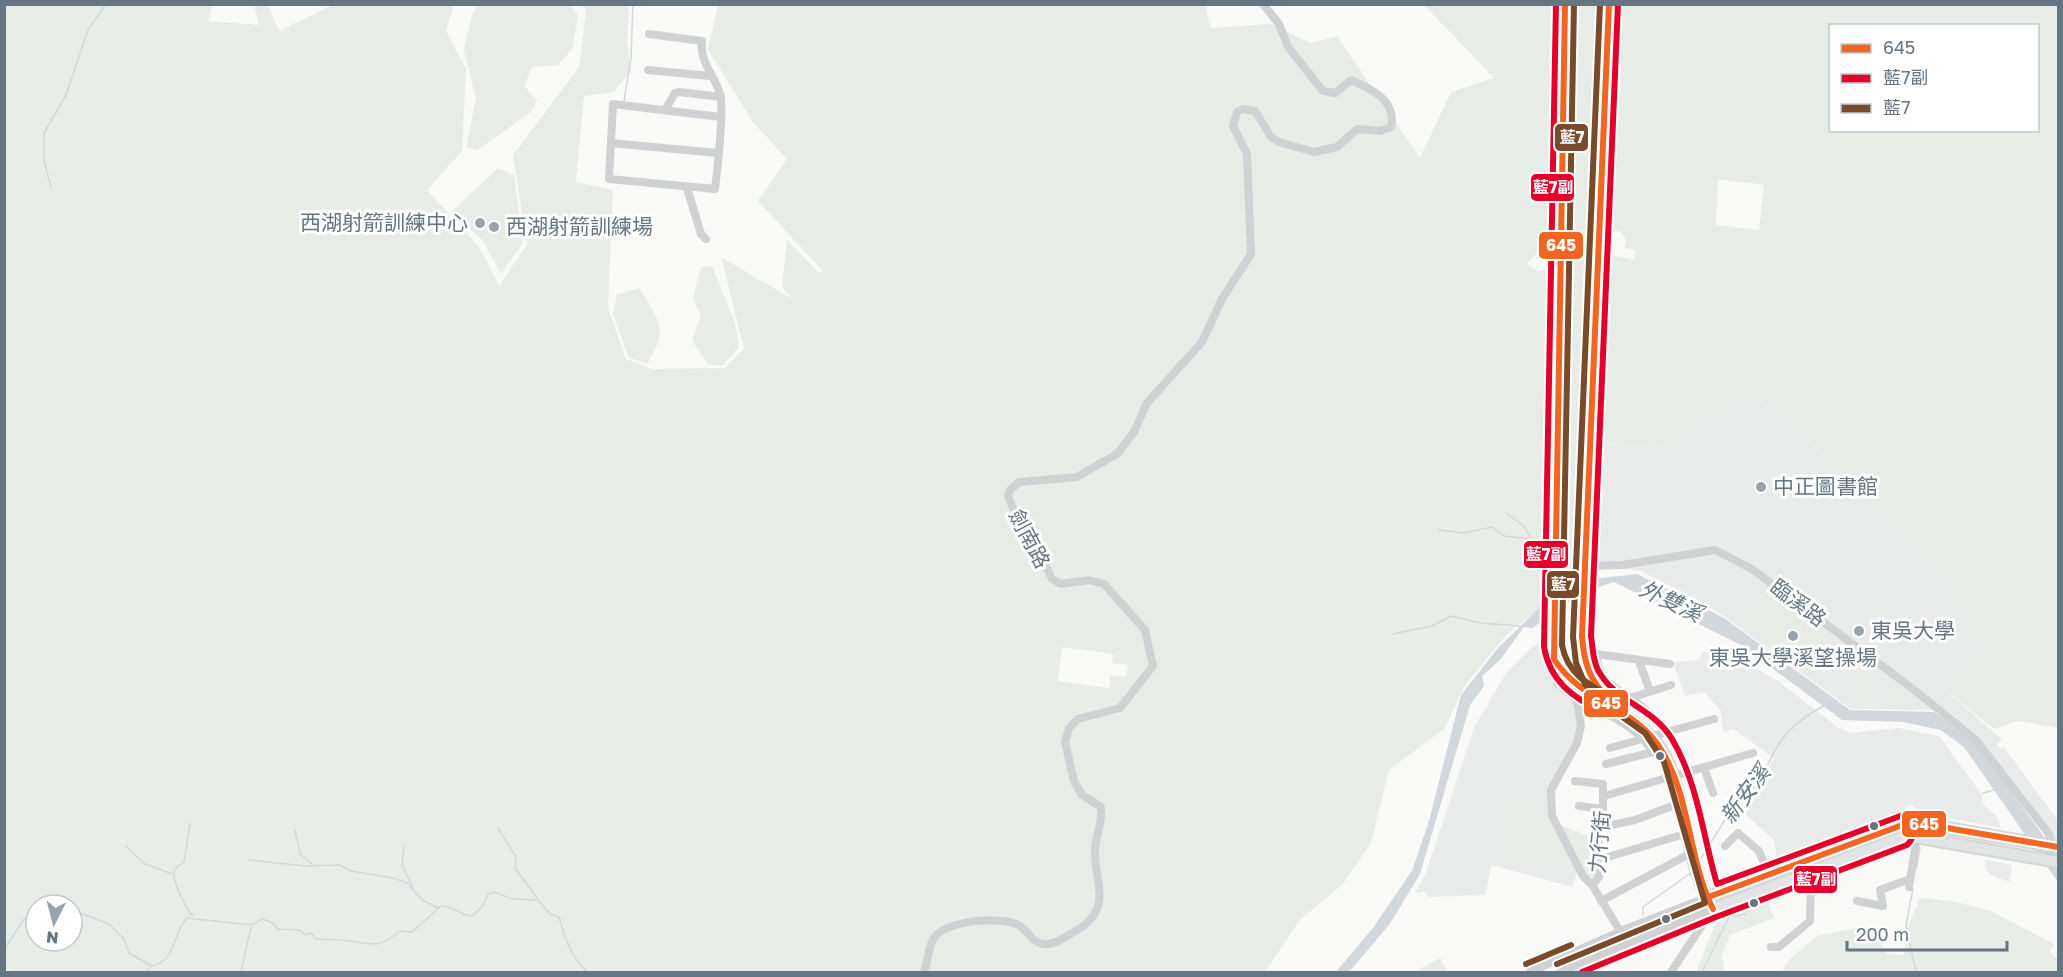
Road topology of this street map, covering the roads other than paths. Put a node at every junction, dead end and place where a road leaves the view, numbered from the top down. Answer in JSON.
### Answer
{"nodes":[{"id":1,"x":1263,"y":4,"type":"edge"},
{"id":2,"x":649,"y":34,"type":"dead end"},
{"id":3,"x":648,"y":70,"type":"dead end"},
{"id":4,"x":710,"y":76,"type":"junction"},
{"id":5,"x":721,"y":97,"type":"junction"},
{"id":6,"x":665,"y":110,"type":"junction"},
{"id":7,"x":720,"y":117,"type":"junction"},
{"id":8,"x":611,"y":143,"type":"junction"},
{"id":9,"x":717,"y":153,"type":"junction"},
{"id":10,"x":687,"y":188,"type":"junction"},
{"id":11,"x":706,"y":240,"type":"dead end"},
{"id":12,"x":1554,"y":553,"type":"tunnel mouth"},
{"id":13,"x":1588,"y":561,"type":"joint"},
{"id":14,"x":1639,"y":661,"type":"junction"},
{"id":15,"x":1670,"y":664,"type":"dead end"},
{"id":16,"x":1585,"y":666,"type":"junction"},
{"id":17,"x":1566,"y":684,"type":"junction"},
{"id":18,"x":1671,"y":685,"type":"dead end"},
{"id":19,"x":1650,"y":691,"type":"junction"},
{"id":20,"x":1630,"y":698,"type":"junction"},
{"id":21,"x":1714,"y":719,"type":"dead end"},
{"id":22,"x":1654,"y":734,"type":"junction"},
{"id":23,"x":1610,"y":748,"type":"dead end"},
{"id":24,"x":1753,"y":753,"type":"dead end"},
{"id":25,"x":1606,"y":764,"type":"dead end"},
{"id":26,"x":1704,"y":768,"type":"junction"},
{"id":27,"x":1675,"y":776,"type":"junction"},
{"id":28,"x":1575,"y":781,"type":"dead end"},
{"id":29,"x":1713,"y":793,"type":"dead end"},
{"id":30,"x":1604,"y":796,"type":"junction"},
{"id":31,"x":1680,"y":803,"type":"junction"},
{"id":32,"x":1579,"y":806,"type":"dead end"},
{"id":33,"x":1603,"y":809,"type":"junction"},
{"id":34,"x":1598,"y":828,"type":"junction"},
{"id":35,"x":1688,"y":833,"type":"junction"},
{"id":36,"x":1917,"y":837,"type":"junction"},
{"id":37,"x":1725,"y":846,"type":"dead end"},
{"id":38,"x":2055,"y":847,"type":"edge"},
{"id":39,"x":1598,"y":860,"type":"junction"},
{"id":40,"x":1698,"y":860,"type":"junction"},
{"id":41,"x":2053,"y":861,"type":"edge"},
{"id":42,"x":1811,"y":872,"type":"junction"},
{"id":43,"x":1768,"y":874,"type":"junction"},
{"id":44,"x":1592,"y":885,"type":"junction"},
{"id":45,"x":1709,"y":897,"type":"junction"},
{"id":46,"x":1601,"y":901,"type":"junction"},
{"id":47,"x":1857,"y":901,"type":"dead end"},
{"id":48,"x":1709,"y":910,"type":"junction"},
{"id":49,"x":1621,"y":932,"type":"junction"},
{"id":50,"x":1628,"y":944,"type":"junction"},
{"id":51,"x":1771,"y":947,"type":"dead end"},
{"id":52,"x":924,"y":972,"type":"edge"},
{"id":53,"x":1530,"y":972,"type":"edge"},
{"id":54,"x":1560,"y":972,"type":"edge"},
{"id":55,"x":1671,"y":972,"type":"edge"}],
"edges":[{"from":1,"to":52,"type":"street","name":"劍南路"},
{"from":2,"to":4,"type":"street"},
{"from":3,"to":4,"type":"street"},
{"from":4,"to":5,"type":"street"},
{"from":5,"to":6,"type":"street"},
{"from":5,"to":7,"type":"street"},
{"from":6,"to":7,"type":"street"},
{"from":6,"to":8,"type":"street"},
{"from":7,"to":9,"type":"street"},
{"from":8,"to":9,"type":"street"},
{"from":8,"to":10,"type":"street"},
{"from":9,"to":10,"type":"street"},
{"from":10,"to":11,"type":"street"},
{"from":12,"to":17,"type":"main road"},
{"from":13,"to":16,"type":"main road"},
{"from":13,"to":38,"type":"street","name":"臨溪路"},
{"from":14,"to":15,"type":"street"},
{"from":14,"to":19,"type":"street"},
{"from":14,"to":20,"type":"street"},
{"from":16,"to":17,"type":"main road"},
{"from":16,"to":22,"type":"main road"},
{"from":17,"to":22,"type":"main road"},
{"from":17,"to":44,"type":"street","name":"力行街","bridge":true},
{"from":18,"to":19,"type":"street"},
{"from":19,"to":20,"type":"street"},
{"from":20,"to":22,"type":"street"},
{"from":21,"to":22,"type":"street"},
{"from":22,"to":23,"type":"street"},
{"from":22,"to":25,"type":"street"},
{"from":22,"to":27,"type":"main road"},
{"from":24,"to":26,"type":"street"},
{"from":26,"to":27,"type":"street"},
{"from":26,"to":29,"type":"street"},
{"from":27,"to":30,"type":"street"},
{"from":27,"to":31,"type":"main road"},
{"from":27,"to":40,"type":"main road"},
{"from":28,"to":30,"type":"street"},
{"from":30,"to":33,"type":"street","name":"力行街"},
{"from":31,"to":34,"type":"street"},
{"from":31,"to":35,"type":"main road"},
{"from":32,"to":33,"type":"street"},
{"from":33,"to":34,"type":"street","name":"力行街"},
{"from":34,"to":39,"type":"street","name":"力行街"},
{"from":35,"to":39,"type":"street"},
{"from":35,"to":40,"type":"main road"},
{"from":36,"to":41,"type":"main road"},
{"from":36,"to":42,"type":"main road"},
{"from":36,"to":47,"type":"street"},
{"from":37,"to":43,"type":"street"},
{"from":38,"to":41,"type":"street"},
{"from":38,"to":43,"type":"main road"},
{"from":39,"to":44,"type":"street","name":"力行街"},
{"from":40,"to":45,"type":"main road"},
{"from":40,"to":46,"type":"street"},
{"from":42,"to":48,"type":"main road"},
{"from":42,"to":51,"type":"street"},
{"from":43,"to":45,"type":"main road"},
{"from":44,"to":46,"type":"street","name":"力行街"},
{"from":45,"to":48,"type":"main road"},
{"from":45,"to":49,"type":"street"},
{"from":46,"to":49,"type":"street","name":"力行街"},
{"from":48,"to":50,"type":"street"},
{"from":48,"to":55,"type":"street"},
{"from":49,"to":50,"type":"street","name":"力行街"},
{"from":49,"to":53,"type":"street"},
{"from":50,"to":54,"type":"street"}]}
